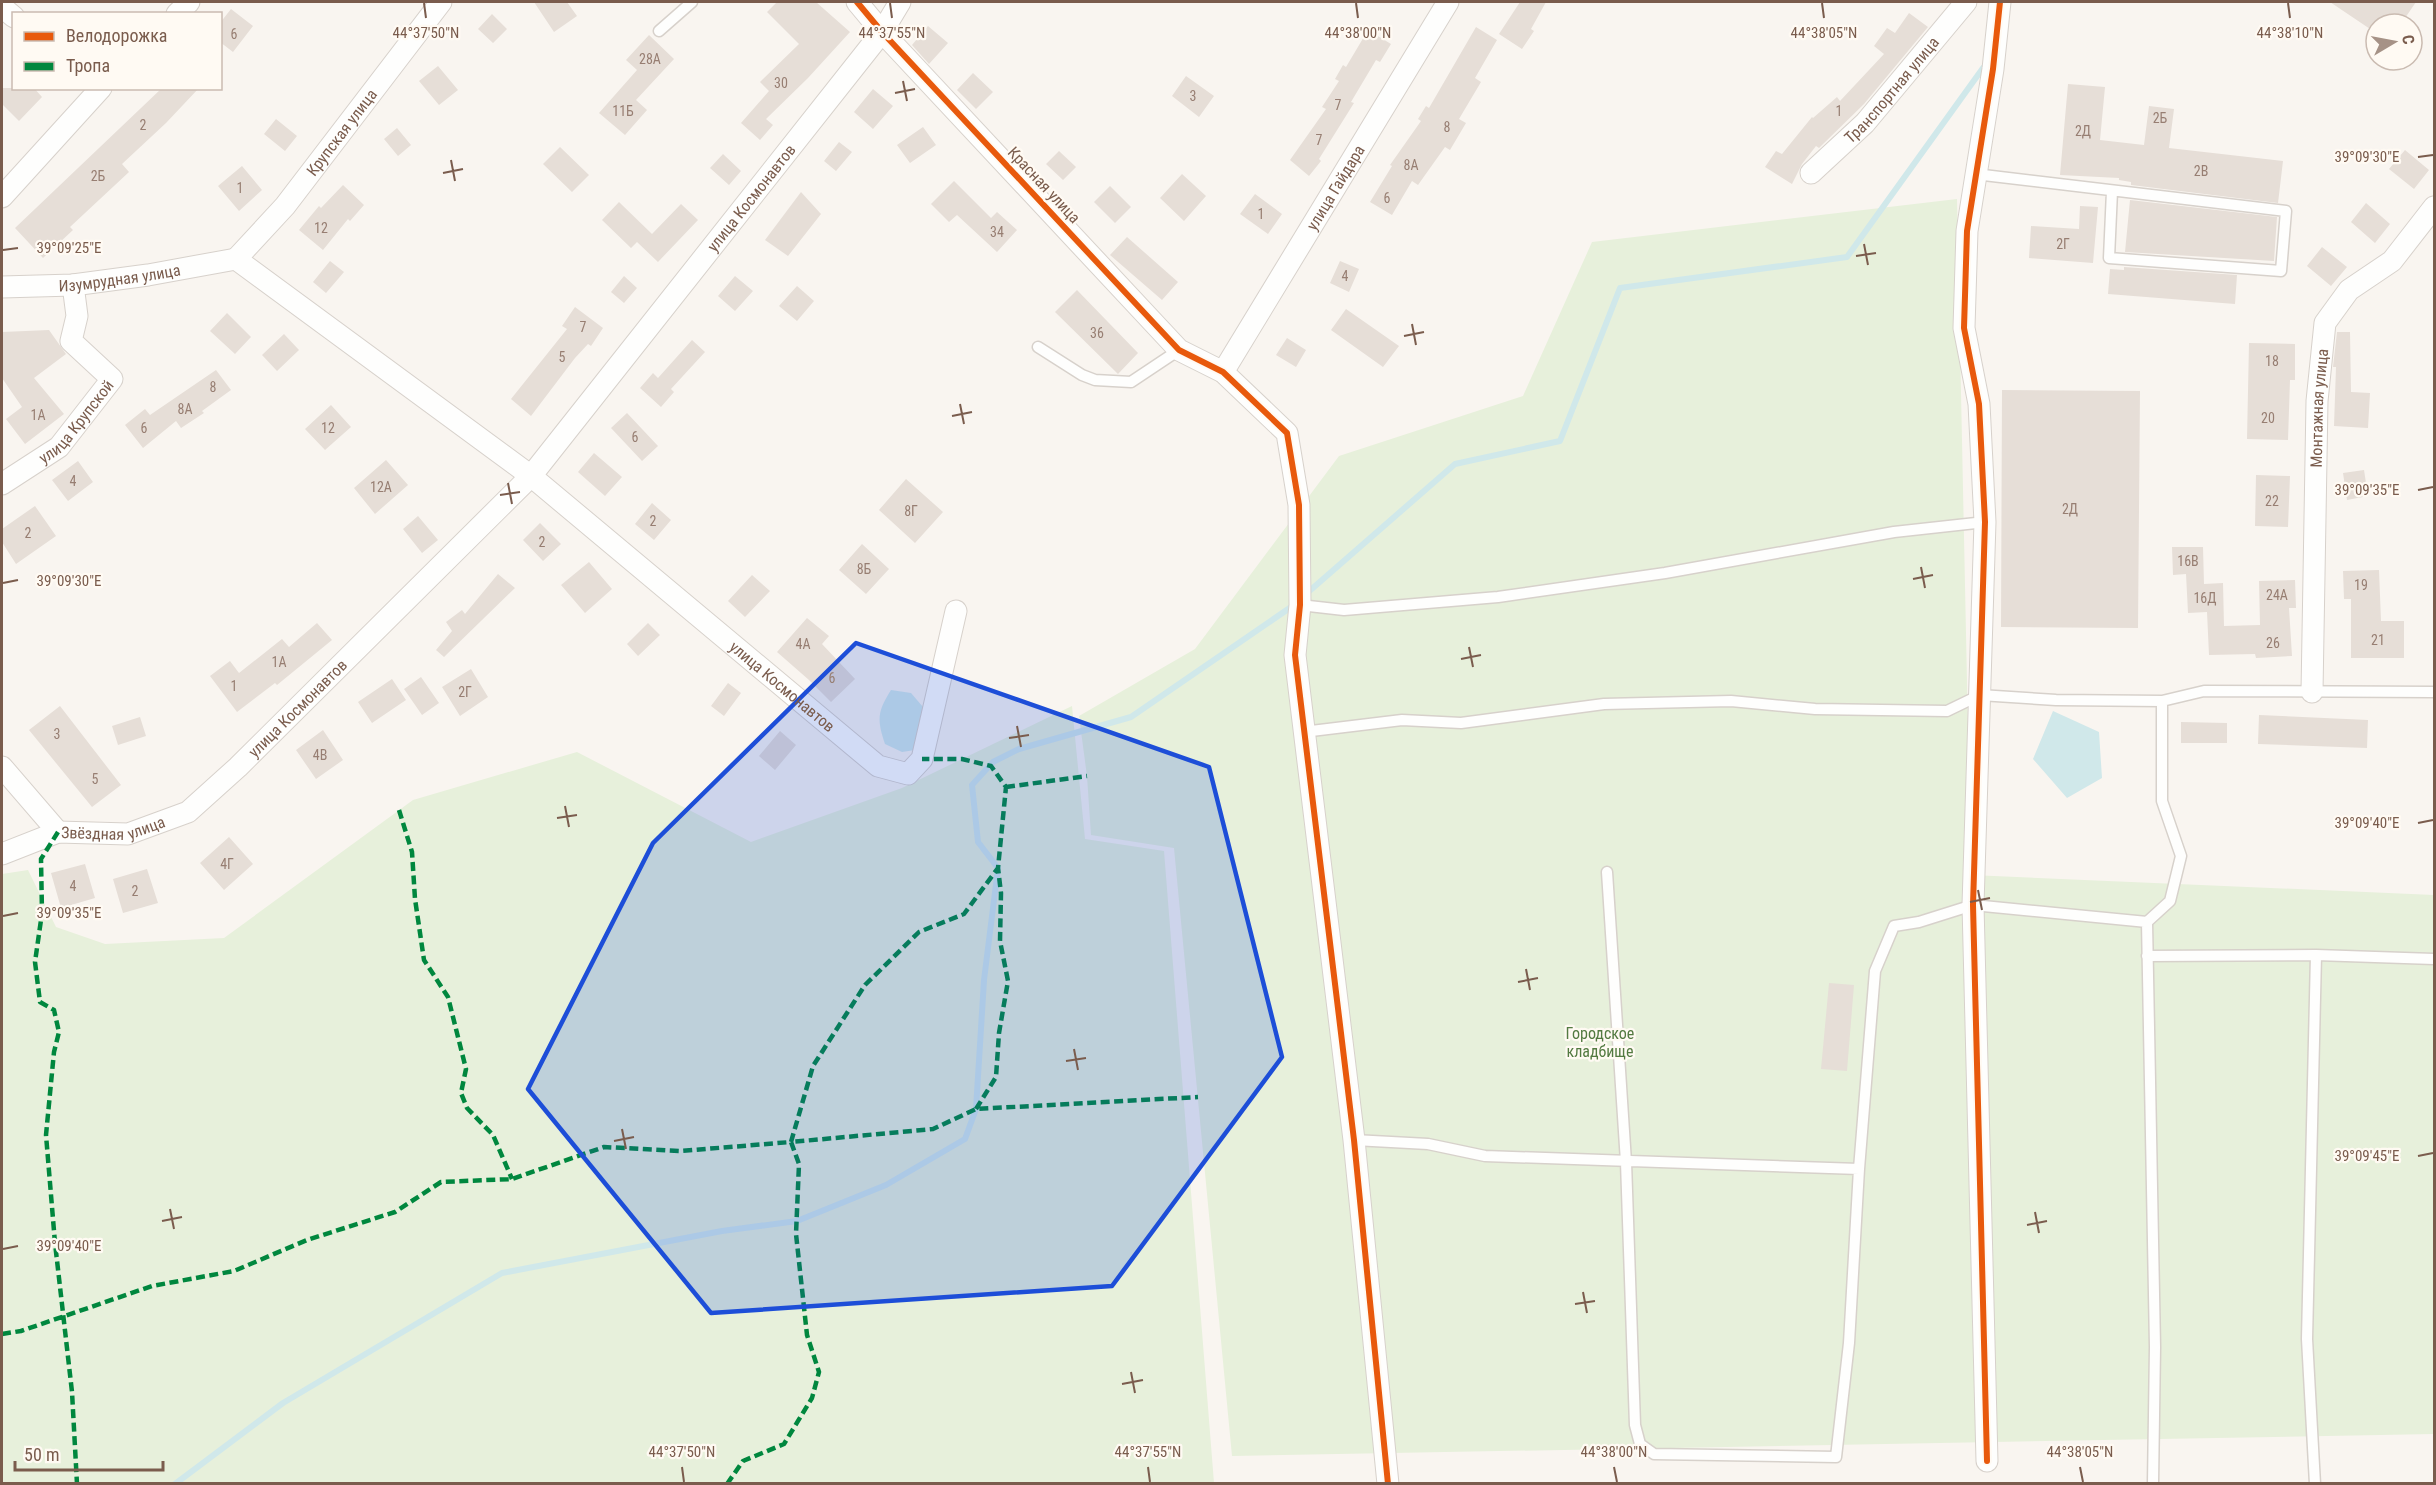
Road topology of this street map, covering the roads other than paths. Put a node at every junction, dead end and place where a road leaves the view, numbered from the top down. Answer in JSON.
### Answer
{"nodes":[{"id":1,"x":441,"y":2,"type":"edge"},
{"id":2,"x":692,"y":2,"type":"edge"},
{"id":3,"x":857,"y":2,"type":"edge"},
{"id":4,"x":900,"y":2,"type":"edge"},
{"id":5,"x":1448,"y":2,"type":"edge"},
{"id":6,"x":1966,"y":2,"type":"edge"},
{"id":7,"x":2000,"y":2,"type":"edge"},
{"id":8,"x":659,"y":31,"type":"dead end"},
{"id":9,"x":882,"y":32,"type":"junction"},
{"id":10,"x":97,"y":90,"type":"edge"},
{"id":11,"x":1811,"y":173,"type":"dead end"},
{"id":12,"x":1975,"y":174,"type":"junction"},
{"id":13,"x":2112,"y":191,"type":"junction"},
{"id":14,"x":2,"y":197,"type":"edge"},
{"id":15,"x":2434,"y":207,"type":"edge"},
{"id":16,"x":236,"y":259,"type":"junction"},
{"id":17,"x":73,"y":285,"type":"junction"},
{"id":18,"x":2,"y":287,"type":"edge"},
{"id":19,"x":1038,"y":347,"type":"dead end"},
{"id":20,"x":1179,"y":350,"type":"junction"},
{"id":21,"x":1223,"y":372,"type":"junction"},
{"id":22,"x":531,"y":476,"type":"junction"},
{"id":23,"x":2,"y":484,"type":"edge"},
{"id":24,"x":1985,"y":522,"type":"junction"},
{"id":25,"x":1300,"y":605,"type":"junction"},
{"id":26,"x":956,"y":611,"type":"dead end"},
{"id":27,"x":2312,"y":692,"type":"junction"},
{"id":28,"x":2434,"y":692,"type":"edge"},
{"id":29,"x":1980,"y":695,"type":"junction"},
{"id":30,"x":2162,"y":701,"type":"junction"},
{"id":31,"x":1303,"y":732,"type":"junction"},
{"id":32,"x":2,"y":767,"type":"edge"},
{"id":33,"x":188,"y":812,"type":"joint"},
{"id":34,"x":58,"y":832,"type":"junction"},
{"id":35,"x":2,"y":854,"type":"edge"},
{"id":36,"x":1607,"y":872,"type":"dead end"},
{"id":37,"x":1973,"y":905,"type":"junction"},
{"id":38,"x":2147,"y":922,"type":"junction"},
{"id":39,"x":2316,"y":955,"type":"junction"},
{"id":40,"x":2147,"y":956,"type":"junction"},
{"id":41,"x":2434,"y":958,"type":"edge"},
{"id":42,"x":1354,"y":1140,"type":"junction"},
{"id":43,"x":1626,"y":1162,"type":"junction"},
{"id":44,"x":1859,"y":1169,"type":"junction"},
{"id":45,"x":1987,"y":1461,"type":"dead end"},
{"id":46,"x":2153,"y":1483,"type":"edge"},
{"id":47,"x":1388,"y":1484,"type":"edge"},
{"id":48,"x":2315,"y":1484,"type":"edge"}],
"edges":[{"from":1,"to":16,"type":"street","name":"Крупская улица"},
{"from":2,"to":8,"type":"lane"},
{"from":3,"to":9,"type":"street","name":"Красная улица"},
{"from":4,"to":9,"type":"street","name":"улица Космонавтов"},
{"from":5,"to":21,"type":"street","name":"улица Гайдара"},
{"from":6,"to":11,"type":"street","name":"Транспортная улица"},
{"from":7,"to":12,"type":"street"},
{"from":9,"to":20,"type":"street","name":"Красная улица"},
{"from":9,"to":22,"type":"street","name":"улица Космонавтов"},
{"from":10,"to":14,"type":"street"},
{"from":12,"to":13,"type":"lane"},
{"from":12,"to":24,"type":"street"},
{"from":13,"to":13,"type":"lane"},
{"from":15,"to":27,"type":"street","name":"Монтажная улица"},
{"from":16,"to":17,"type":"street","name":"Изумрудная улица"},
{"from":16,"to":22,"type":"street","name":"улица Космонавтов"},
{"from":17,"to":18,"type":"street","name":"Изумрудная улица"},
{"from":17,"to":23,"type":"street","name":"улица Крупской"},
{"from":19,"to":20,"type":"lane"},
{"from":20,"to":21,"type":"street","name":"Красная улица"},
{"from":21,"to":25,"type":"street","name":"Красная улица"},
{"from":22,"to":26,"type":"street","name":"улица Космонавтов"},
{"from":22,"to":33,"type":"street","name":"улица Космонавтов"},
{"from":24,"to":25,"type":"lane"},
{"from":24,"to":29,"type":"street"},
{"from":25,"to":31,"type":"street","name":"Красная улица"},
{"from":27,"to":28,"type":"lane"},
{"from":27,"to":30,"type":"lane"},
{"from":29,"to":30,"type":"lane"},
{"from":29,"to":31,"type":"lane"},
{"from":29,"to":37,"type":"street"},
{"from":30,"to":38,"type":"lane"},
{"from":31,"to":42,"type":"street","name":"Красная улица"},
{"from":32,"to":34,"type":"street"},
{"from":33,"to":34,"type":"street","name":"Звёздная улица"},
{"from":34,"to":35,"type":"street","name":"Звёздная улица"},
{"from":36,"to":43,"type":"lane"},
{"from":37,"to":38,"type":"lane"},
{"from":37,"to":44,"type":"lane"},
{"from":37,"to":45,"type":"street"},
{"from":38,"to":40,"type":"lane"},
{"from":39,"to":40,"type":"lane"},
{"from":39,"to":41,"type":"lane"},
{"from":39,"to":48,"type":"lane"},
{"from":40,"to":46,"type":"lane"},
{"from":42,"to":43,"type":"lane"},
{"from":42,"to":47,"type":"street","name":"Красная улица"},
{"from":43,"to":44,"type":"lane"},
{"from":43,"to":44,"type":"lane"}]}
